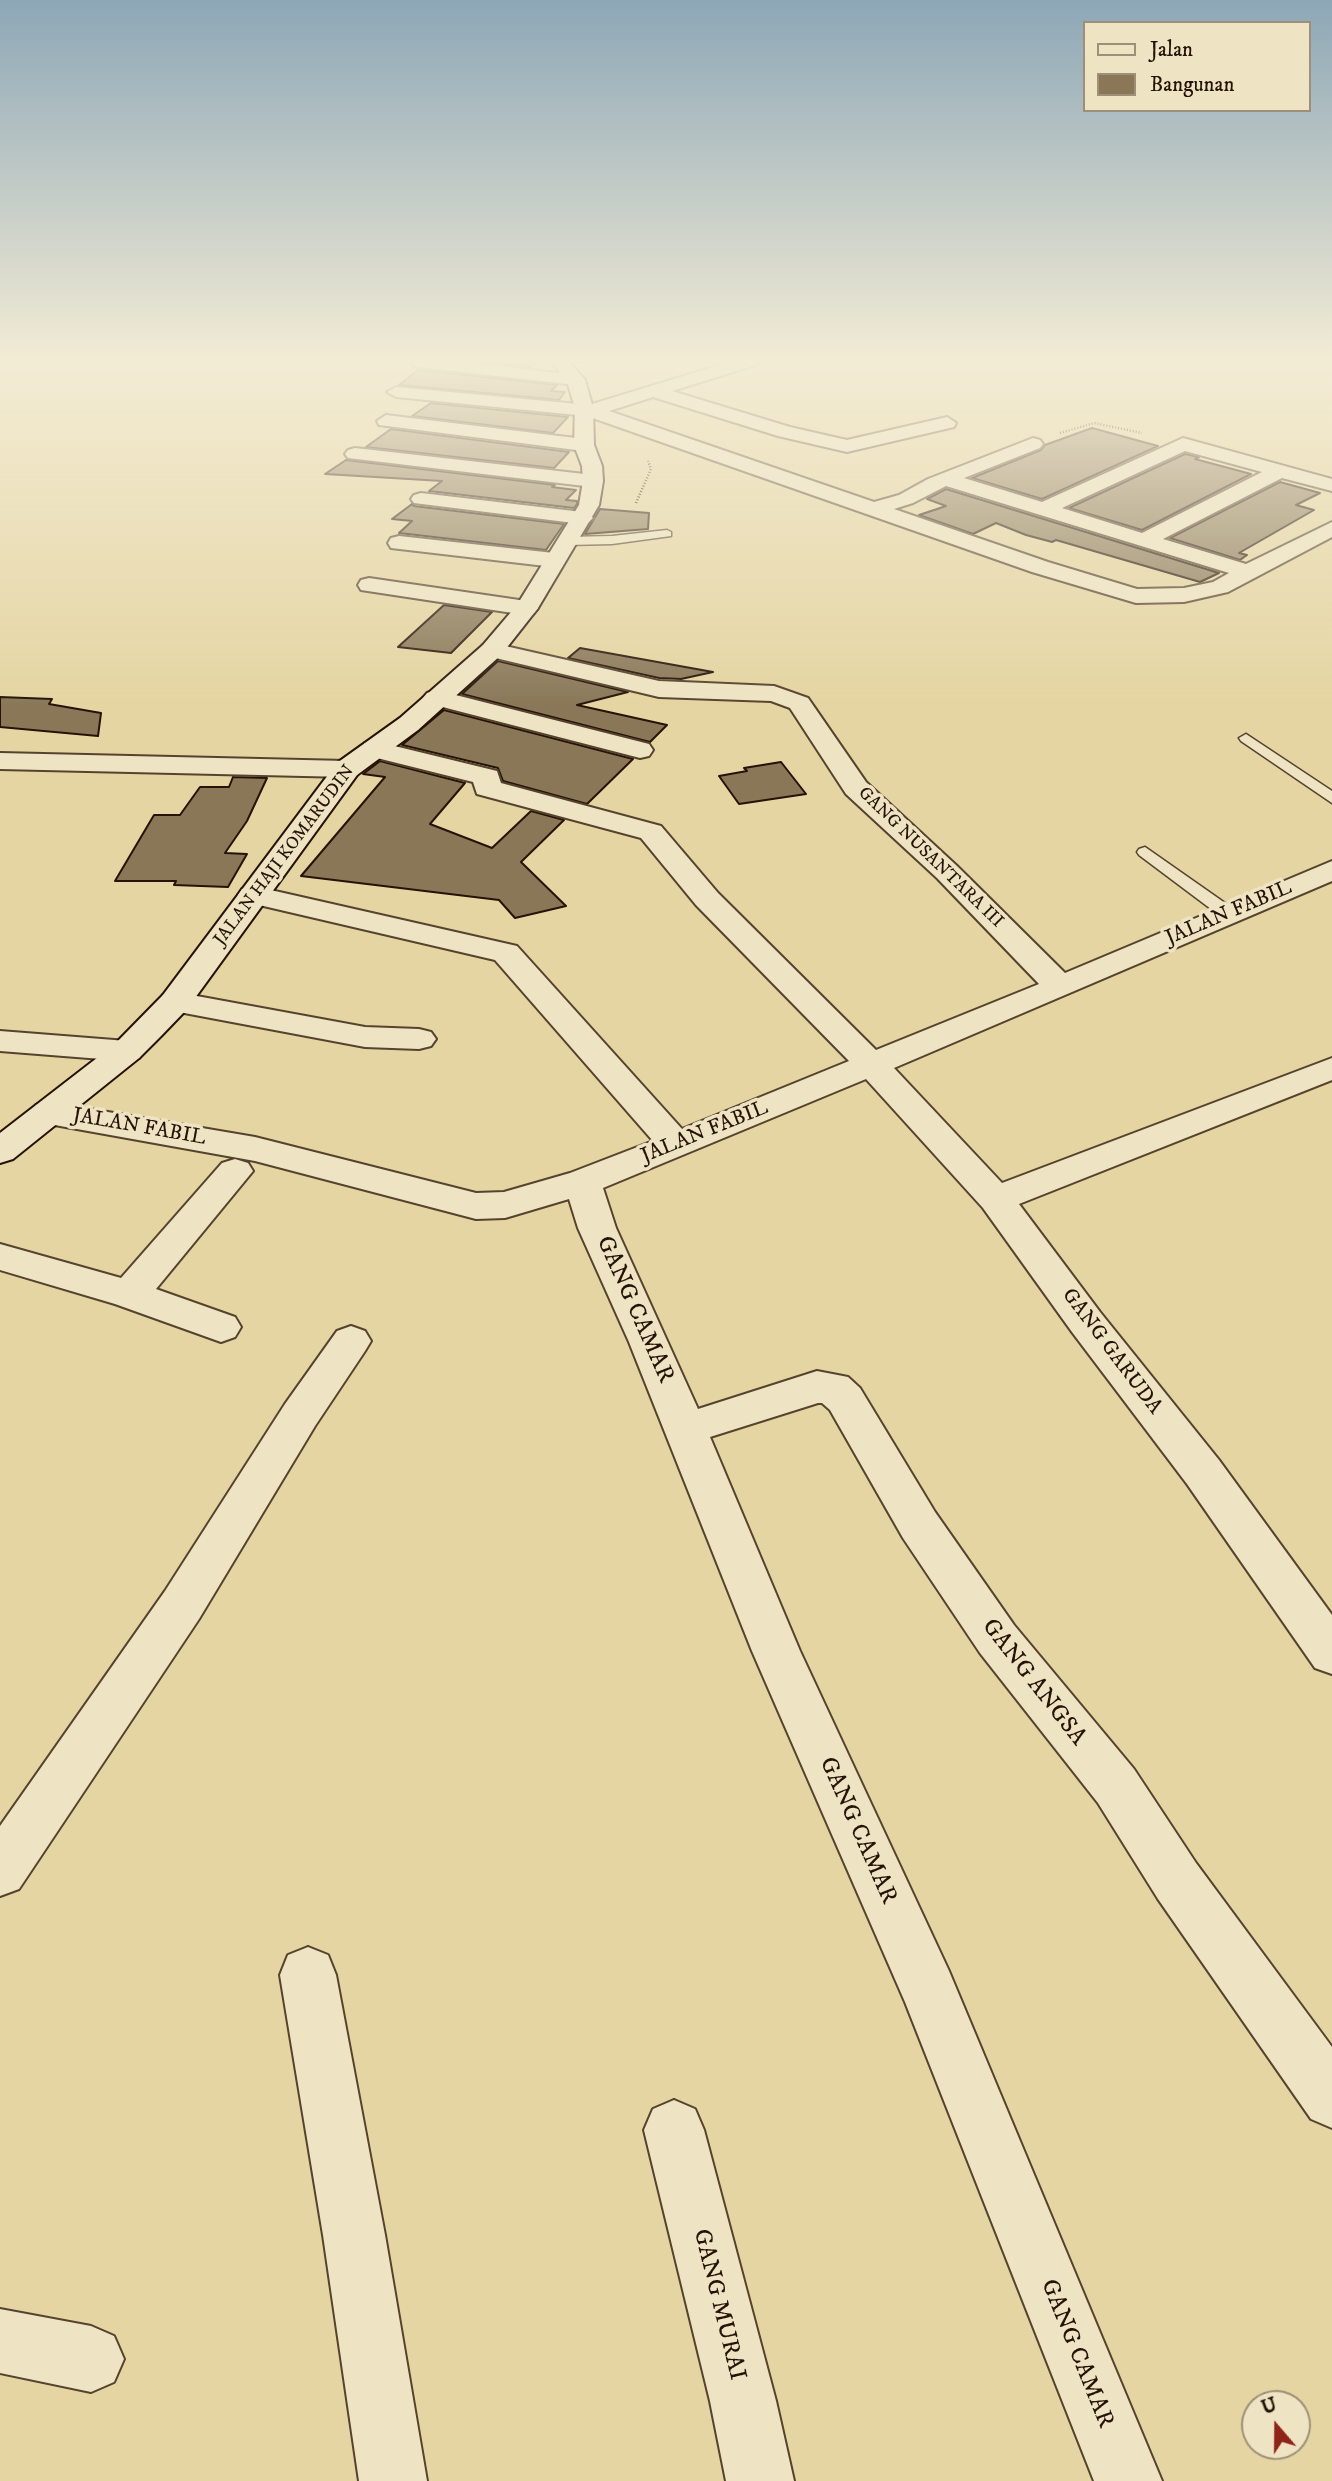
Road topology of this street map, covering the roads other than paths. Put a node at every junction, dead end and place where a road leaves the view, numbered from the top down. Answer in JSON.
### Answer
{"nodes":[{"id":1,"x":547,"y":476,"type":"edge"},
{"id":2,"x":593,"y":476,"type":"edge"},
{"id":3,"x":778,"y":476,"type":"edge"},
{"id":4,"x":954,"y":476,"type":"edge"},
{"id":5,"x":1115,"y":476,"type":"edge"},
{"id":6,"x":1271,"y":476,"type":"edge"},
{"id":7,"x":1298,"y":476,"type":"edge"},
{"id":8,"x":946,"y":479,"type":"junction"},
{"id":9,"x":593,"y":481,"type":"junction"},
{"id":10,"x":1332,"y":485,"type":"edge"},
{"id":11,"x":421,"y":499,"type":"dead end"},
{"id":12,"x":874,"y":509,"type":"junction"},
{"id":13,"x":1044,"y":509,"type":"junction"},
{"id":14,"x":582,"y":519,"type":"junction"},
{"id":15,"x":1332,"y":528,"type":"edge"},
{"id":16,"x":667,"y":534,"type":"dead end"},
{"id":17,"x":1143,"y":540,"type":"junction"},
{"id":18,"x":399,"y":543,"type":"dead end"},
{"id":19,"x":560,"y":551,"type":"junction"},
{"id":20,"x":1247,"y":572,"type":"junction"},
{"id":21,"x":369,"y":585,"type":"dead end"},
{"id":22,"x":526,"y":608,"type":"junction"},
{"id":23,"x":492,"y":650,"type":"junction"},
{"id":24,"x":436,"y":698,"type":"junction"},
{"id":25,"x":1246,"y":738,"type":"dead end"},
{"id":26,"x":374,"y":749,"type":"junction"},
{"id":27,"x":640,"y":750,"type":"dead end"},
{"id":28,"x":0,"y":761,"type":"edge"},
{"id":29,"x":347,"y":769,"type":"junction"},
{"id":30,"x":1332,"y":797,"type":"edge"},
{"id":31,"x":1145,"y":852,"type":"dead end"},
{"id":32,"x":1332,"y":870,"type":"edge"},
{"id":33,"x":253,"y":895,"type":"junction"},
{"id":34,"x":1229,"y":914,"type":"junction"},
{"id":35,"x":1060,"y":987,"type":"junction"},
{"id":36,"x":174,"y":1002,"type":"junction"},
{"id":37,"x":419,"y":1039,"type":"dead end"},
{"id":38,"x":0,"y":1041,"type":"edge"},
{"id":39,"x":127,"y":1051,"type":"junction"},
{"id":40,"x":872,"y":1065,"type":"junction"},
{"id":41,"x":1332,"y":1068,"type":"edge"},
{"id":42,"x":49,"y":1113,"type":"junction"},
{"id":43,"x":676,"y":1145,"type":"junction"},
{"id":44,"x":0,"y":1151,"type":"edge"},
{"id":45,"x":235,"y":1171,"type":"dead end"},
{"id":46,"x":583,"y":1182,"type":"junction"},
{"id":47,"x":996,"y":1199,"type":"junction"},
{"id":48,"x":0,"y":1257,"type":"edge"},
{"id":49,"x":129,"y":1294,"type":"junction"},
{"id":50,"x":220,"y":1327,"type":"dead end"},
{"id":51,"x":351,"y":1341,"type":"dead end"},
{"id":52,"x":685,"y":1429,"type":"junction"},
{"id":53,"x":1332,"y":1653,"type":"edge"},
{"id":54,"x":0,"y":1871,"type":"edge"},
{"id":55,"x":307,"y":1975,"type":"dead end"},
{"id":56,"x":1332,"y":2098,"type":"edge"},
{"id":57,"x":674,"y":2130,"type":"dead end"},
{"id":58,"x":0,"y":2341,"type":"edge"},
{"id":59,"x":91,"y":2359,"type":"dead end"},
{"id":60,"x":393,"y":2481,"type":"edge"},
{"id":61,"x":760,"y":2481,"type":"edge"},
{"id":62,"x":1128,"y":2481,"type":"edge"}],
"edges":[{"from":1,"to":9,"type":"street"},
{"from":2,"to":9,"type":"street","name":"JALAN HAJI KOMARUDIN"},
{"from":3,"to":12,"type":"street"},
{"from":4,"to":8,"type":"street"},
{"from":5,"to":13,"type":"street"},
{"from":6,"to":17,"type":"street"},
{"from":7,"to":10,"type":"street"},
{"from":8,"to":12,"type":"street"},
{"from":8,"to":13,"type":"street"},
{"from":9,"to":14,"type":"street","name":"JALAN HAJI KOMARUDIN"},
{"from":11,"to":14,"type":"street"},
{"from":12,"to":20,"type":"street"},
{"from":13,"to":17,"type":"street"},
{"from":14,"to":19,"type":"street","name":"JALAN HAJI KOMARUDIN"},
{"from":15,"to":20,"type":"street"},
{"from":16,"to":19,"type":"lane"},
{"from":17,"to":20,"type":"street"},
{"from":18,"to":19,"type":"street"},
{"from":19,"to":22,"type":"street","name":"JALAN HAJI KOMARUDIN"},
{"from":21,"to":22,"type":"street"},
{"from":22,"to":23,"type":"street","name":"JALAN HAJI KOMARUDIN"},
{"from":23,"to":24,"type":"street","name":"JALAN HAJI KOMARUDIN"},
{"from":23,"to":35,"type":"street","name":"GANG NUSANTARA III"},
{"from":24,"to":26,"type":"street","name":"JALAN HAJI KOMARUDIN"},
{"from":24,"to":27,"type":"street"},
{"from":25,"to":30,"type":"lane"},
{"from":26,"to":29,"type":"street","name":"JALAN HAJI KOMARUDIN"},
{"from":26,"to":40,"type":"street","name":"GANG GARUDA"},
{"from":28,"to":29,"type":"street"},
{"from":29,"to":33,"type":"street","name":"JALAN HAJI KOMARUDIN"},
{"from":31,"to":34,"type":"lane"},
{"from":32,"to":34,"type":"street","name":"JALAN FABIL"},
{"from":33,"to":36,"type":"street","name":"JALAN HAJI KOMARUDIN"},
{"from":33,"to":43,"type":"street"},
{"from":34,"to":35,"type":"street","name":"JALAN FABIL"},
{"from":35,"to":40,"type":"street","name":"JALAN FABIL"},
{"from":36,"to":37,"type":"street"},
{"from":36,"to":39,"type":"street","name":"JALAN HAJI KOMARUDIN"},
{"from":38,"to":39,"type":"street"},
{"from":39,"to":42,"type":"street","name":"JALAN HAJI KOMARUDIN"},
{"from":40,"to":43,"type":"street","name":"JALAN FABIL"},
{"from":40,"to":47,"type":"street","name":"GANG GARUDA"},
{"from":41,"to":47,"type":"street"},
{"from":42,"to":44,"type":"street","name":"JALAN HAJI KOMARUDIN"},
{"from":42,"to":46,"type":"street","name":"JALAN FABIL"},
{"from":43,"to":46,"type":"street","name":"JALAN FABIL"},
{"from":45,"to":49,"type":"street"},
{"from":46,"to":52,"type":"street","name":"GANG CAMAR"},
{"from":47,"to":53,"type":"street","name":"GANG GARUDA"},
{"from":48,"to":49,"type":"street"},
{"from":49,"to":50,"type":"street"},
{"from":51,"to":54,"type":"street"},
{"from":52,"to":56,"type":"street","name":"GANG ANGSA"},
{"from":52,"to":62,"type":"street","name":"GANG CAMAR"},
{"from":55,"to":60,"type":"street"},
{"from":57,"to":61,"type":"street","name":"GANG MURAI"},
{"from":58,"to":59,"type":"street"}]}
